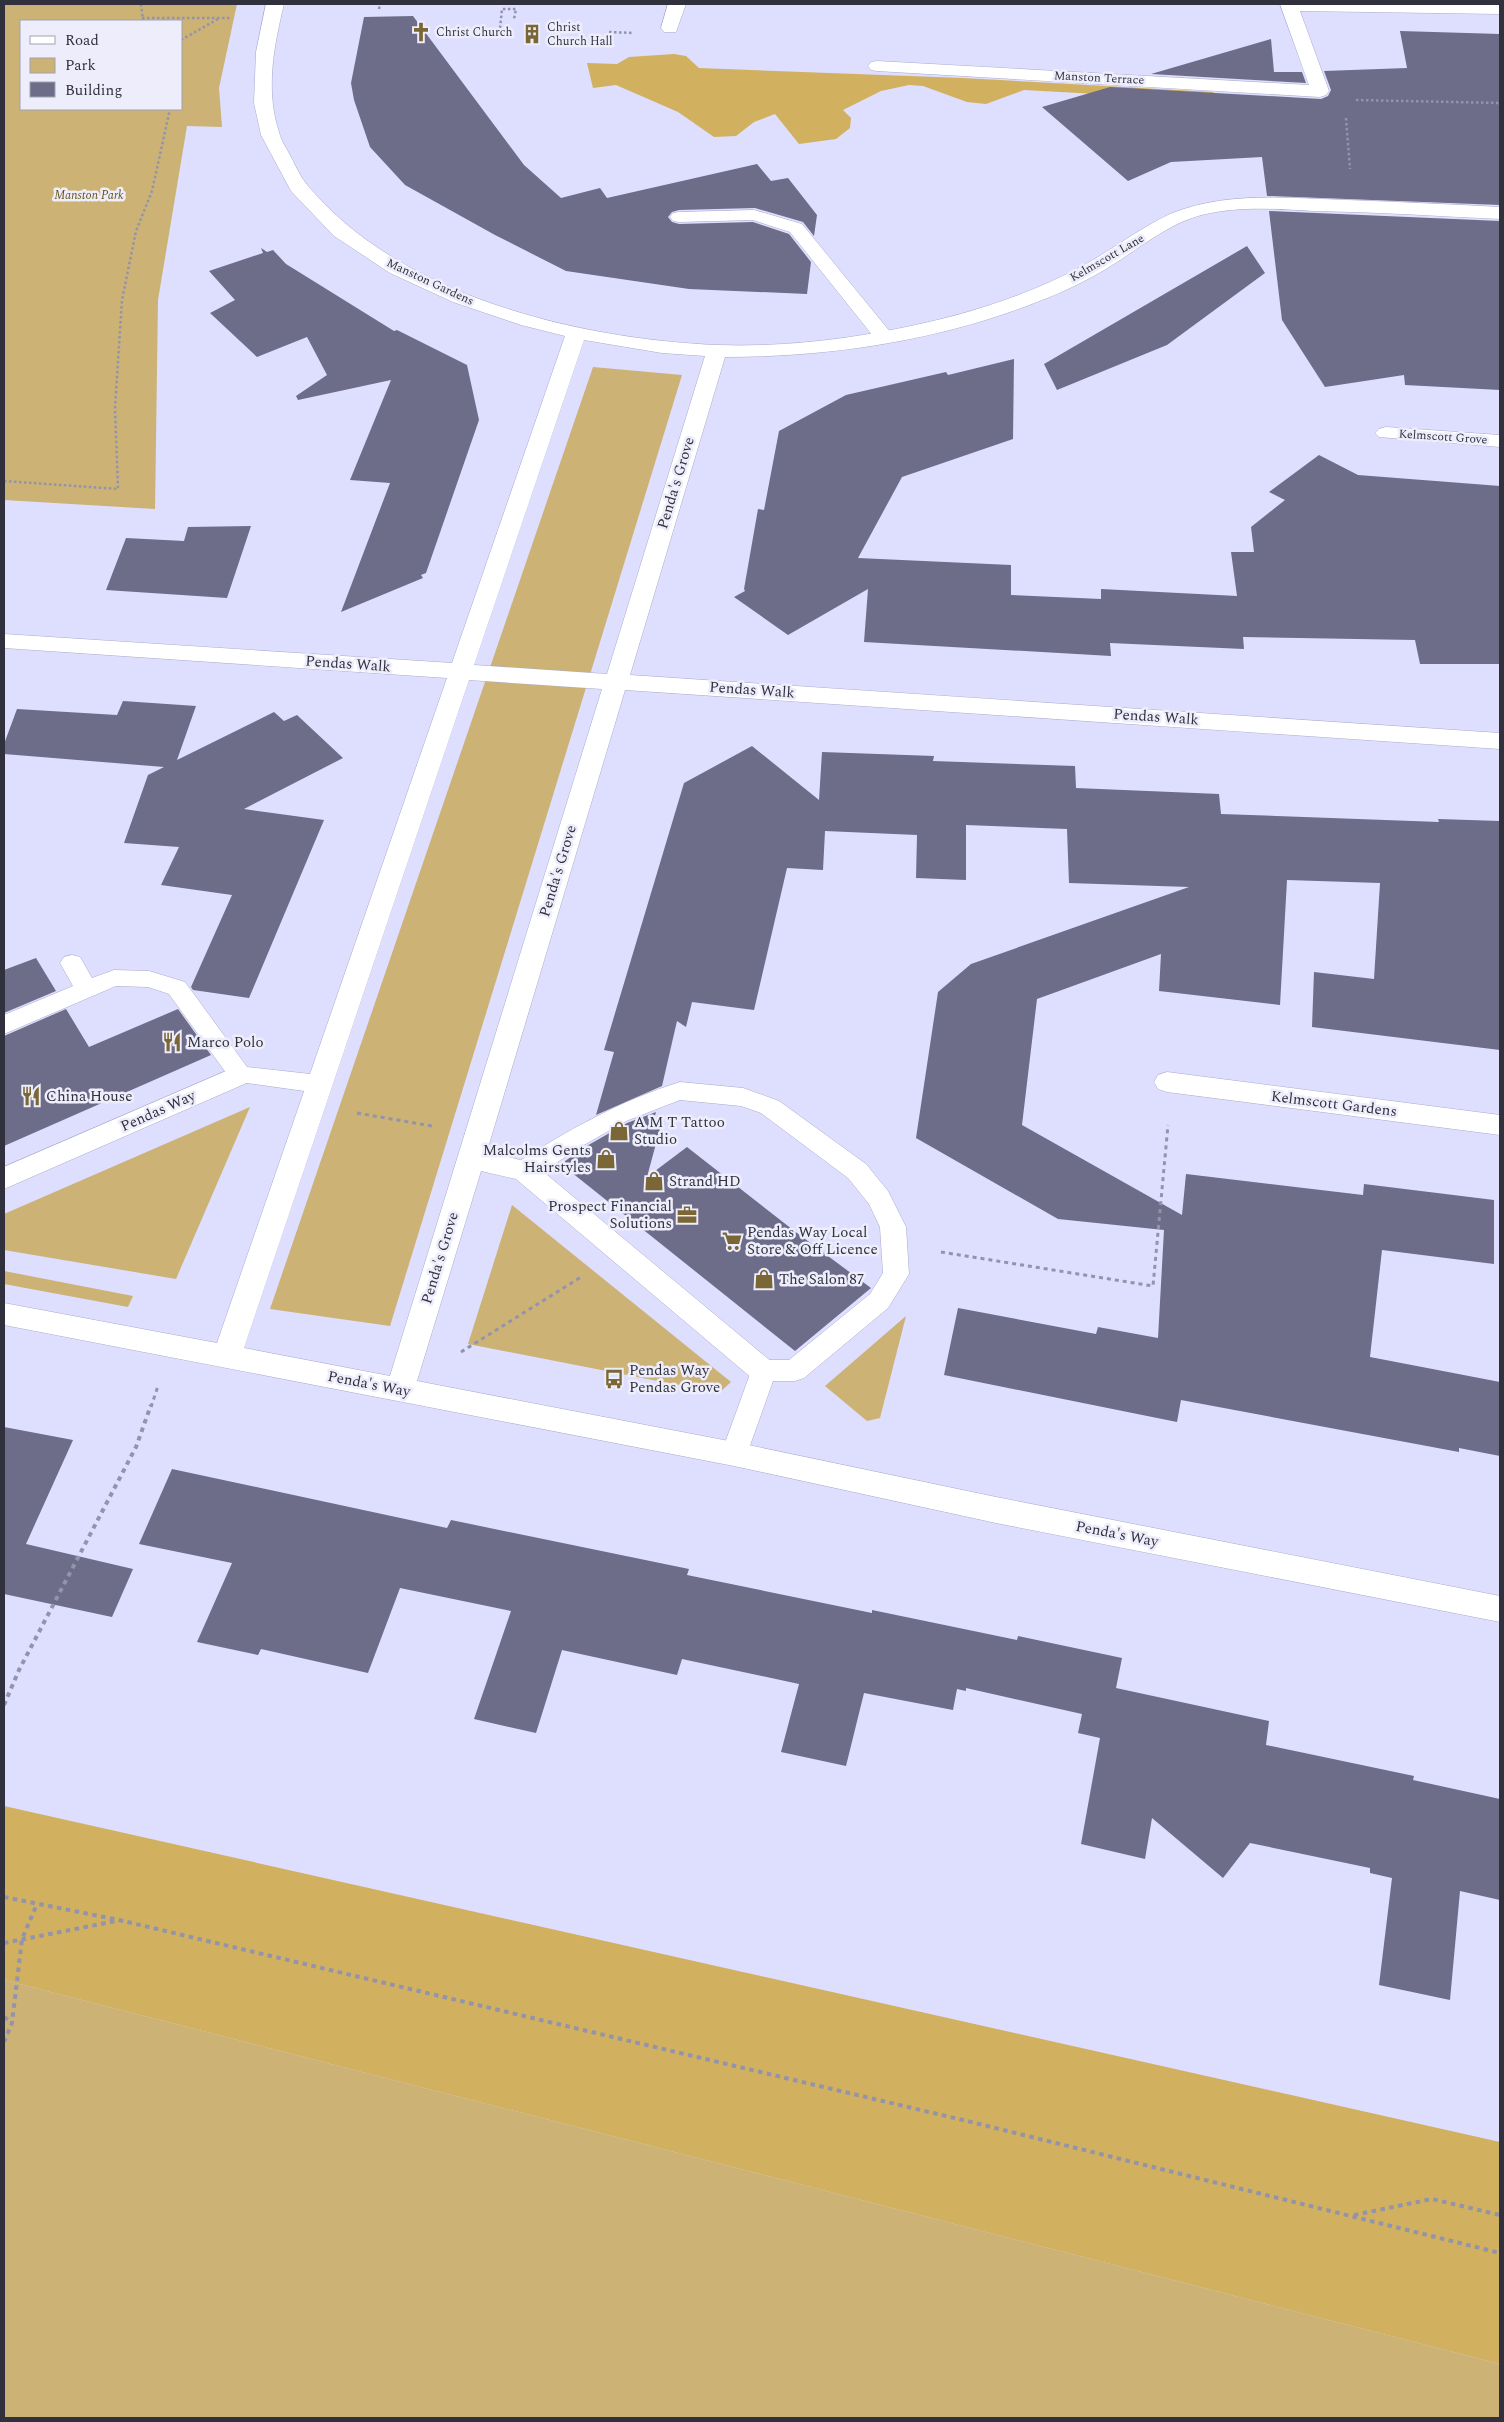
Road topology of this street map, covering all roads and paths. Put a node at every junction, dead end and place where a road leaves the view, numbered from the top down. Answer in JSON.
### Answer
{"nodes":[{"id":1,"x":141,"y":4,"type":"edge"},
{"id":2,"x":380,"y":4,"type":"edge"},
{"id":3,"x":677,"y":4,"type":"edge"},
{"id":4,"x":1289,"y":4,"type":"edge"},
{"id":5,"x":379,"y":9,"type":"dead end"},
{"id":6,"x":1500,"y":9,"type":"edge"},
{"id":7,"x":274,"y":11,"type":"edge"},
{"id":8,"x":142,"y":18,"type":"joint"},
{"id":9,"x":219,"y":18,"type":"junction"},
{"id":10,"x":514,"y":19,"type":"dead end"},
{"id":11,"x":500,"y":28,"type":"dead end"},
{"id":12,"x":670,"y":28,"type":"dead end"},
{"id":13,"x":182,"y":39,"type":"edge"},
{"id":14,"x":877,"y":66,"type":"dead end"},
{"id":15,"x":1352,"y":100,"type":"dead end"},
{"id":16,"x":1500,"y":104,"type":"edge"},
{"id":17,"x":170,"y":110,"type":"edge"},
{"id":18,"x":1345,"y":112,"type":"dead end"},
{"id":19,"x":1349,"y":157,"type":"dead end"},
{"id":20,"x":1500,"y":213,"type":"edge"},
{"id":21,"x":679,"y":218,"type":"dead end"},
{"id":22,"x":576,"y":332,"type":"junction"},
{"id":23,"x":884,"y":337,"type":"junction"},
{"id":24,"x":717,"y":351,"type":"junction"},
{"id":25,"x":1386,"y":433,"type":"dead end"},
{"id":26,"x":1500,"y":441,"type":"edge"},
{"id":27,"x":4,"y":481,"type":"edge"},
{"id":28,"x":4,"y":641,"type":"edge"},
{"id":29,"x":461,"y":671,"type":"junction"},
{"id":30,"x":616,"y":681,"type":"junction"},
{"id":31,"x":1500,"y":741,"type":"edge"},
{"id":32,"x":72,"y":963,"type":"dead end"},
{"id":33,"x":87,"y":990,"type":"junction"},
{"id":34,"x":4,"y":1025,"type":"edge"},
{"id":35,"x":240,"y":1075,"type":"junction"},
{"id":36,"x":1167,"y":1082,"type":"joint"},
{"id":37,"x":316,"y":1095,"type":"junction"},
{"id":38,"x":1500,"y":1125,"type":"edge"},
{"id":39,"x":474,"y":1146,"type":"junction"},
{"id":40,"x":524,"y":1171,"type":"junction"},
{"id":41,"x":4,"y":1179,"type":"edge"},
{"id":42,"x":896,"y":1248,"type":"junction"},
{"id":43,"x":621,"y":1251,"type":"junction"},
{"id":44,"x":4,"y":1314,"type":"edge"},
{"id":45,"x":173,"y":1346,"type":"junction"},
{"id":46,"x":227,"y":1356,"type":"junction"},
{"id":47,"x":763,"y":1371,"type":"junction"},
{"id":48,"x":400,"y":1391,"type":"junction"},
{"id":49,"x":734,"y":1454,"type":"junction"},
{"id":50,"x":1500,"y":1609,"type":"edge"},
{"id":51,"x":4,"y":1705,"type":"edge"},
{"id":52,"x":4,"y":1897,"type":"edge"},
{"id":53,"x":37,"y":1904,"type":"junction"},
{"id":54,"x":119,"y":1920,"type":"junction"},
{"id":55,"x":22,"y":1939,"type":"junction"},
{"id":56,"x":4,"y":1943,"type":"edge"},
{"id":57,"x":4,"y":2017,"type":"edge"},
{"id":58,"x":12,"y":2023,"type":"junction"},
{"id":59,"x":4,"y":2042,"type":"edge"},
{"id":60,"x":1500,"y":2215,"type":"edge"},
{"id":61,"x":1351,"y":2216,"type":"junction"},
{"id":62,"x":1500,"y":2253,"type":"edge"}],
"edges":[{"from":1,"to":8,"type":"path"},
{"from":2,"to":5,"type":"path"},
{"from":3,"to":12,"type":"street"},
{"from":4,"to":6,"type":"street"},
{"from":4,"to":14,"type":"street","name":"Manston Terrace"},
{"from":7,"to":9,"type":"path"},
{"from":7,"to":22,"type":"street","name":"Manston Gardens"},
{"from":8,"to":9,"type":"path"},
{"from":9,"to":13,"type":"path"},
{"from":10,"to":11,"type":"path"},
{"from":15,"to":16,"type":"path"},
{"from":17,"to":27,"type":"path"},
{"from":18,"to":19,"type":"path"},
{"from":20,"to":23,"type":"street","name":"Kelmscott Lane"},
{"from":21,"to":23,"type":"lane"},
{"from":22,"to":24,"type":"street","name":"Manston Gardens"},
{"from":22,"to":29,"type":"street"},
{"from":23,"to":24,"type":"street","name":"Kelmscott Lane"},
{"from":24,"to":30,"type":"street","name":"Penda's Grove"},
{"from":25,"to":26,"type":"street","name":"Kelmscott Grove"},
{"from":28,"to":29,"type":"street","name":"Pendas Walk"},
{"from":29,"to":30,"type":"street","name":"Pendas Walk"},
{"from":29,"to":37,"type":"street"},
{"from":30,"to":31,"type":"street","name":"Pendas Walk"},
{"from":30,"to":39,"type":"street","name":"Penda's Grove"},
{"from":32,"to":33,"type":"lane"},
{"from":33,"to":34,"type":"lane"},
{"from":33,"to":35,"type":"lane"},
{"from":35,"to":37,"type":"lane"},
{"from":35,"to":41,"type":"street","name":"Pendas Way"},
{"from":36,"to":38,"type":"street","name":"Kelmscott Gardens"},
{"from":36,"to":42,"type":"path"},
{"from":37,"to":39,"type":"path"},
{"from":37,"to":46,"type":"street"},
{"from":39,"to":40,"type":"street"},
{"from":39,"to":48,"type":"street","name":"Penda's Grove"},
{"from":40,"to":42,"type":"lane"},
{"from":40,"to":43,"type":"street"},
{"from":42,"to":47,"type":"lane"},
{"from":43,"to":47,"type":"street"},
{"from":43,"to":48,"type":"path"},
{"from":44,"to":45,"type":"street","name":"Penda's Way"},
{"from":45,"to":46,"type":"street","name":"Penda's Way"},
{"from":45,"to":51,"type":"path"},
{"from":46,"to":48,"type":"street","name":"Penda's Way"},
{"from":47,"to":49,"type":"lane"},
{"from":48,"to":49,"type":"street","name":"Penda's Way"},
{"from":49,"to":50,"type":"street","name":"Penda's Way"},
{"from":52,"to":53,"type":"path"},
{"from":53,"to":54,"type":"path"},
{"from":53,"to":55,"type":"path"},
{"from":54,"to":55,"type":"path"},
{"from":54,"to":61,"type":"path"},
{"from":55,"to":56,"type":"path"},
{"from":55,"to":58,"type":"path"},
{"from":57,"to":58,"type":"path"},
{"from":58,"to":59,"type":"path"},
{"from":60,"to":61,"type":"path"},
{"from":61,"to":62,"type":"path"}]}
